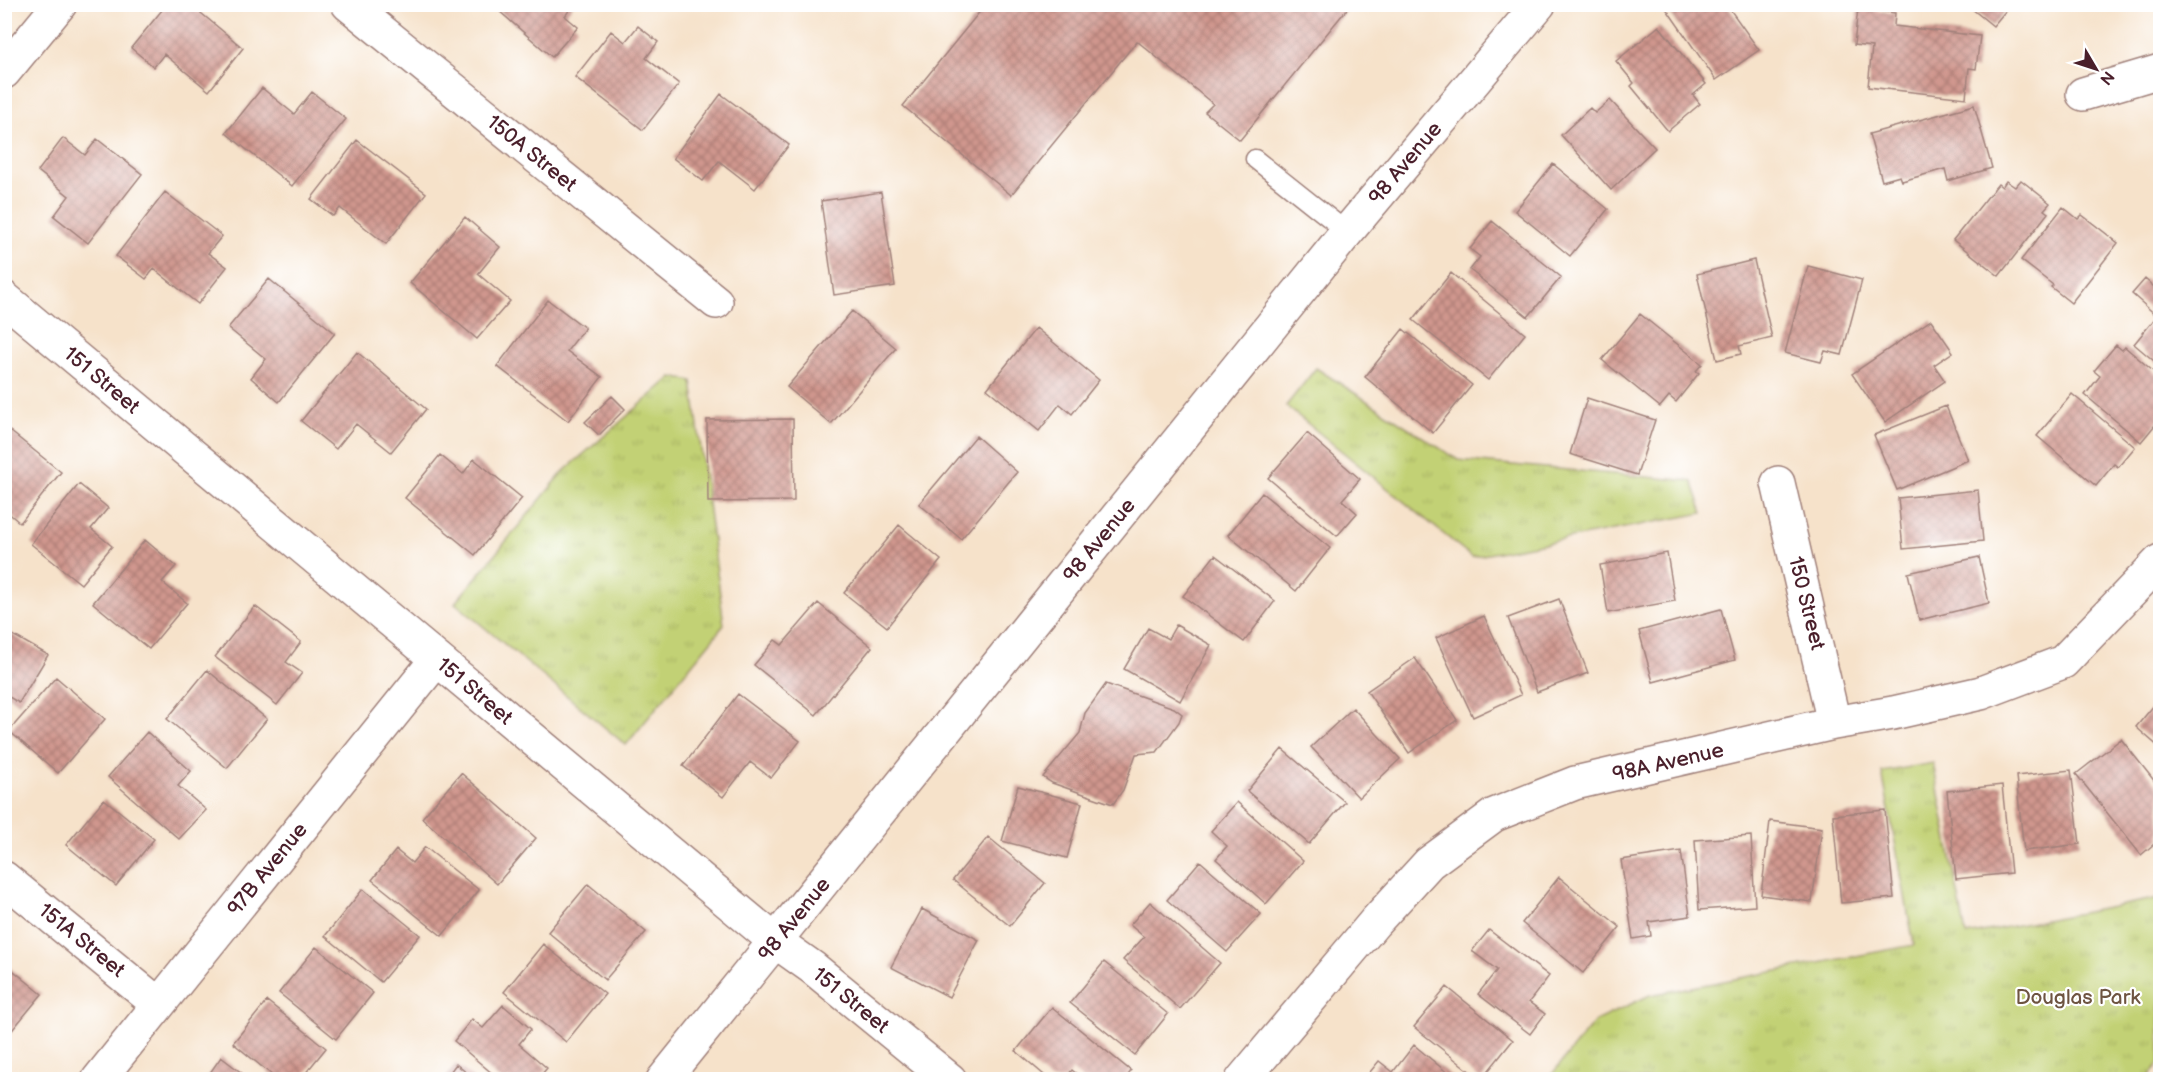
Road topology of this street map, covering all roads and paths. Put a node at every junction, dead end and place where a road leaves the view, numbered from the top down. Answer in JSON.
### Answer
{"nodes":[{"id":1,"x":60,"y":4,"type":"edge"},
{"id":2,"x":348,"y":4,"type":"edge"},
{"id":3,"x":1539,"y":4,"type":"edge"},
{"id":4,"x":2160,"y":71,"type":"edge"},
{"id":5,"x":4,"y":72,"type":"edge"},
{"id":6,"x":2083,"y":94,"type":"dead end"},
{"id":7,"x":1255,"y":159,"type":"dead end"},
{"id":8,"x":1347,"y":232,"type":"junction"},
{"id":9,"x":4,"y":298,"type":"edge"},
{"id":10,"x":716,"y":302,"type":"dead end"},
{"id":11,"x":1778,"y":483,"type":"dead end"},
{"id":12,"x":2160,"y":561,"type":"edge"},
{"id":13,"x":437,"y":659,"type":"junction"},
{"id":14,"x":1834,"y":723,"type":"junction"},
{"id":15,"x":4,"y":878,"type":"edge"},
{"id":16,"x":775,"y":941,"type":"junction"},
{"id":17,"x":158,"y":1004,"type":"junction"},
{"id":18,"x":98,"y":1080,"type":"edge"},
{"id":19,"x":663,"y":1080,"type":"edge"},
{"id":20,"x":950,"y":1080,"type":"edge"},
{"id":21,"x":1242,"y":1080,"type":"edge"}],
"edges":[{"from":1,"to":5,"type":"street"},
{"from":2,"to":10,"type":"street","name":"150A Street"},
{"from":3,"to":8,"type":"street","name":"98 Avenue"},
{"from":4,"to":6,"type":"street"},
{"from":7,"to":8,"type":"lane"},
{"from":8,"to":16,"type":"street","name":"98 Avenue"},
{"from":9,"to":13,"type":"street","name":"151 Street"},
{"from":11,"to":14,"type":"street","name":"150 Street"},
{"from":12,"to":14,"type":"street","name":"98A Avenue"},
{"from":13,"to":16,"type":"street","name":"151 Street"},
{"from":13,"to":17,"type":"street","name":"97B Avenue"},
{"from":14,"to":21,"type":"street","name":"98A Avenue"},
{"from":15,"to":17,"type":"street","name":"151A Street"},
{"from":16,"to":19,"type":"street","name":"98 Avenue"},
{"from":16,"to":20,"type":"street","name":"151 Street"},
{"from":17,"to":18,"type":"street","name":"97B Avenue"}]}
